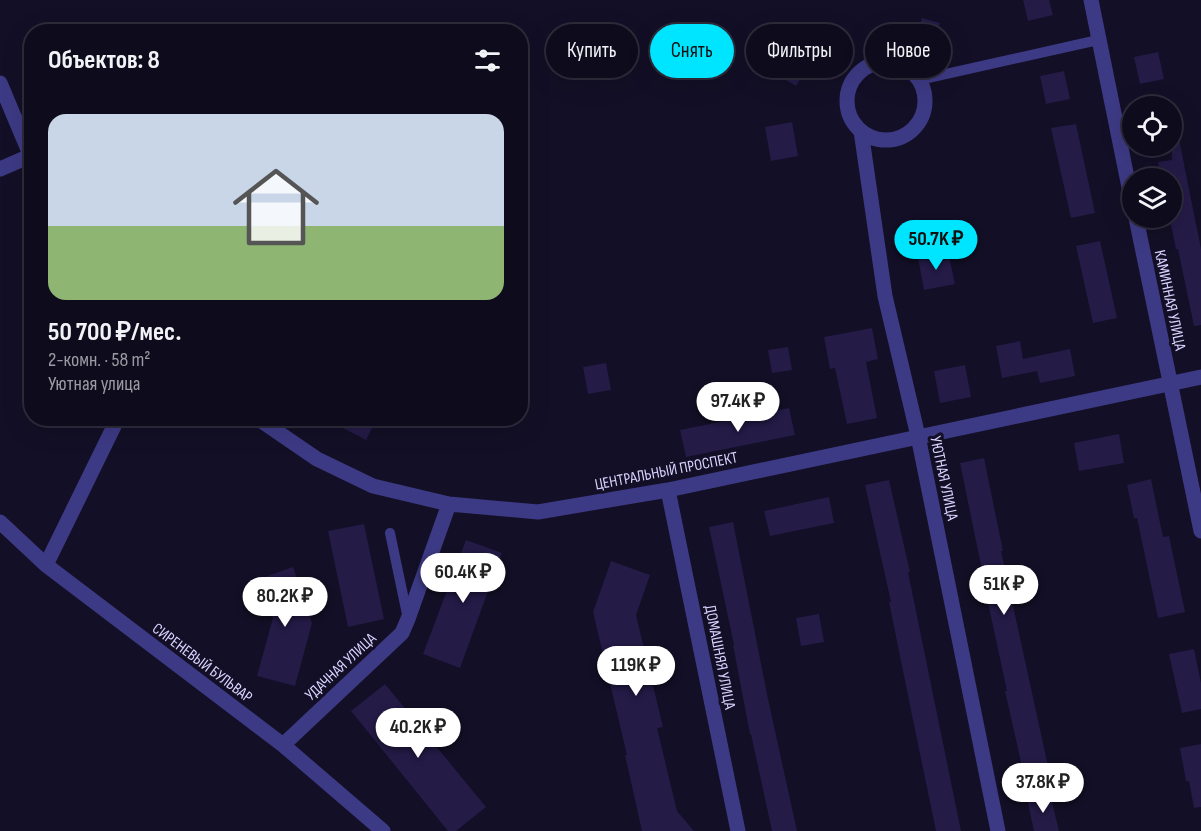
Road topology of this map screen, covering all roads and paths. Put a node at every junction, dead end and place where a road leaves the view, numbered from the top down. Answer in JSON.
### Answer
{"nodes":[{"id":1,"x":1091,"y":0,"type":"edge"},
{"id":2,"x":1098,"y":40,"type":"junction"},
{"id":3,"x":919,"y":80,"type":"junction"},
{"id":4,"x":0,"y":82,"type":"edge"},
{"id":5,"x":861,"y":131,"type":"junction"},
{"id":6,"x":24,"y":140,"type":"edge"},
{"id":7,"x":24,"y":160,"type":"edge"},
{"id":8,"x":1125,"y":168,"type":"edge"},
{"id":9,"x":0,"y":169,"type":"edge"},
{"id":10,"x":1138,"y":228,"type":"edge"},
{"id":11,"x":1201,"y":377,"type":"edge"},
{"id":12,"x":1171,"y":383,"type":"junction"},
{"id":13,"x":114,"y":426,"type":"edge"},
{"id":14,"x":269,"y":426,"type":"edge"},
{"id":15,"x":918,"y":436,"type":"junction"},
{"id":16,"x":668,"y":490,"type":"junction"},
{"id":17,"x":449,"y":504,"type":"junction"},
{"id":18,"x":0,"y":522,"type":"edge"},
{"id":19,"x":1201,"y":531,"type":"edge"},
{"id":20,"x":390,"y":533,"type":"dead end"},
{"id":21,"x":46,"y":565,"type":"junction"},
{"id":22,"x":408,"y":619,"type":"junction"},
{"id":23,"x":283,"y":745,"type":"junction"},
{"id":24,"x":383,"y":831,"type":"edge"},
{"id":25,"x":738,"y":831,"type":"edge"},
{"id":26,"x":998,"y":831,"type":"edge"}],
"edges":[{"from":1,"to":2,"type":"street"},
{"from":2,"to":3,"type":"lane"},
{"from":2,"to":8,"type":"street"},
{"from":3,"to":5,"type":"street"},
{"from":3,"to":5,"type":"street"},
{"from":4,"to":6,"type":"street"},
{"from":5,"to":15,"type":"street","name":"УЮТНАЯ УЛИЦА"},
{"from":7,"to":9,"type":"street"},
{"from":10,"to":12,"type":"street","name":"КАМИННАЯ УЛИЦА"},
{"from":11,"to":12,"type":"street","name":"ЦЕНТРАЛЬНЫЙ ПРОСПЕКТ"},
{"from":12,"to":15,"type":"street","name":"ЦЕНТРАЛЬНЫЙ ПРОСПЕКТ"},
{"from":12,"to":19,"type":"street","name":"КАМИННАЯ УЛИЦА"},
{"from":13,"to":21,"type":"street"},
{"from":14,"to":17,"type":"street","name":"ЦЕНТРАЛЬНЫЙ ПРОСПЕКТ"},
{"from":15,"to":16,"type":"street","name":"ЦЕНТРАЛЬНЫЙ ПРОСПЕКТ"},
{"from":15,"to":26,"type":"street","name":"УЮТНАЯ УЛИЦА"},
{"from":16,"to":17,"type":"street","name":"ЦЕНТРАЛЬНЫЙ ПРОСПЕКТ"},
{"from":16,"to":25,"type":"street","name":"ДОМАШНЯЯ УЛИЦА"},
{"from":17,"to":22,"type":"street","name":"УДАЧНАЯ УЛИЦА"},
{"from":18,"to":21,"type":"street","name":"СИРЕНЕВЫЙ БУЛЬВАР"},
{"from":20,"to":22,"type":"lane"},
{"from":21,"to":23,"type":"street","name":"СИРЕНЕВЫЙ БУЛЬВАР"},
{"from":22,"to":23,"type":"street","name":"УДАЧНАЯ УЛИЦА"},
{"from":23,"to":24,"type":"street","name":"СИРЕНЕВЫЙ БУЛЬВАР"}]}
